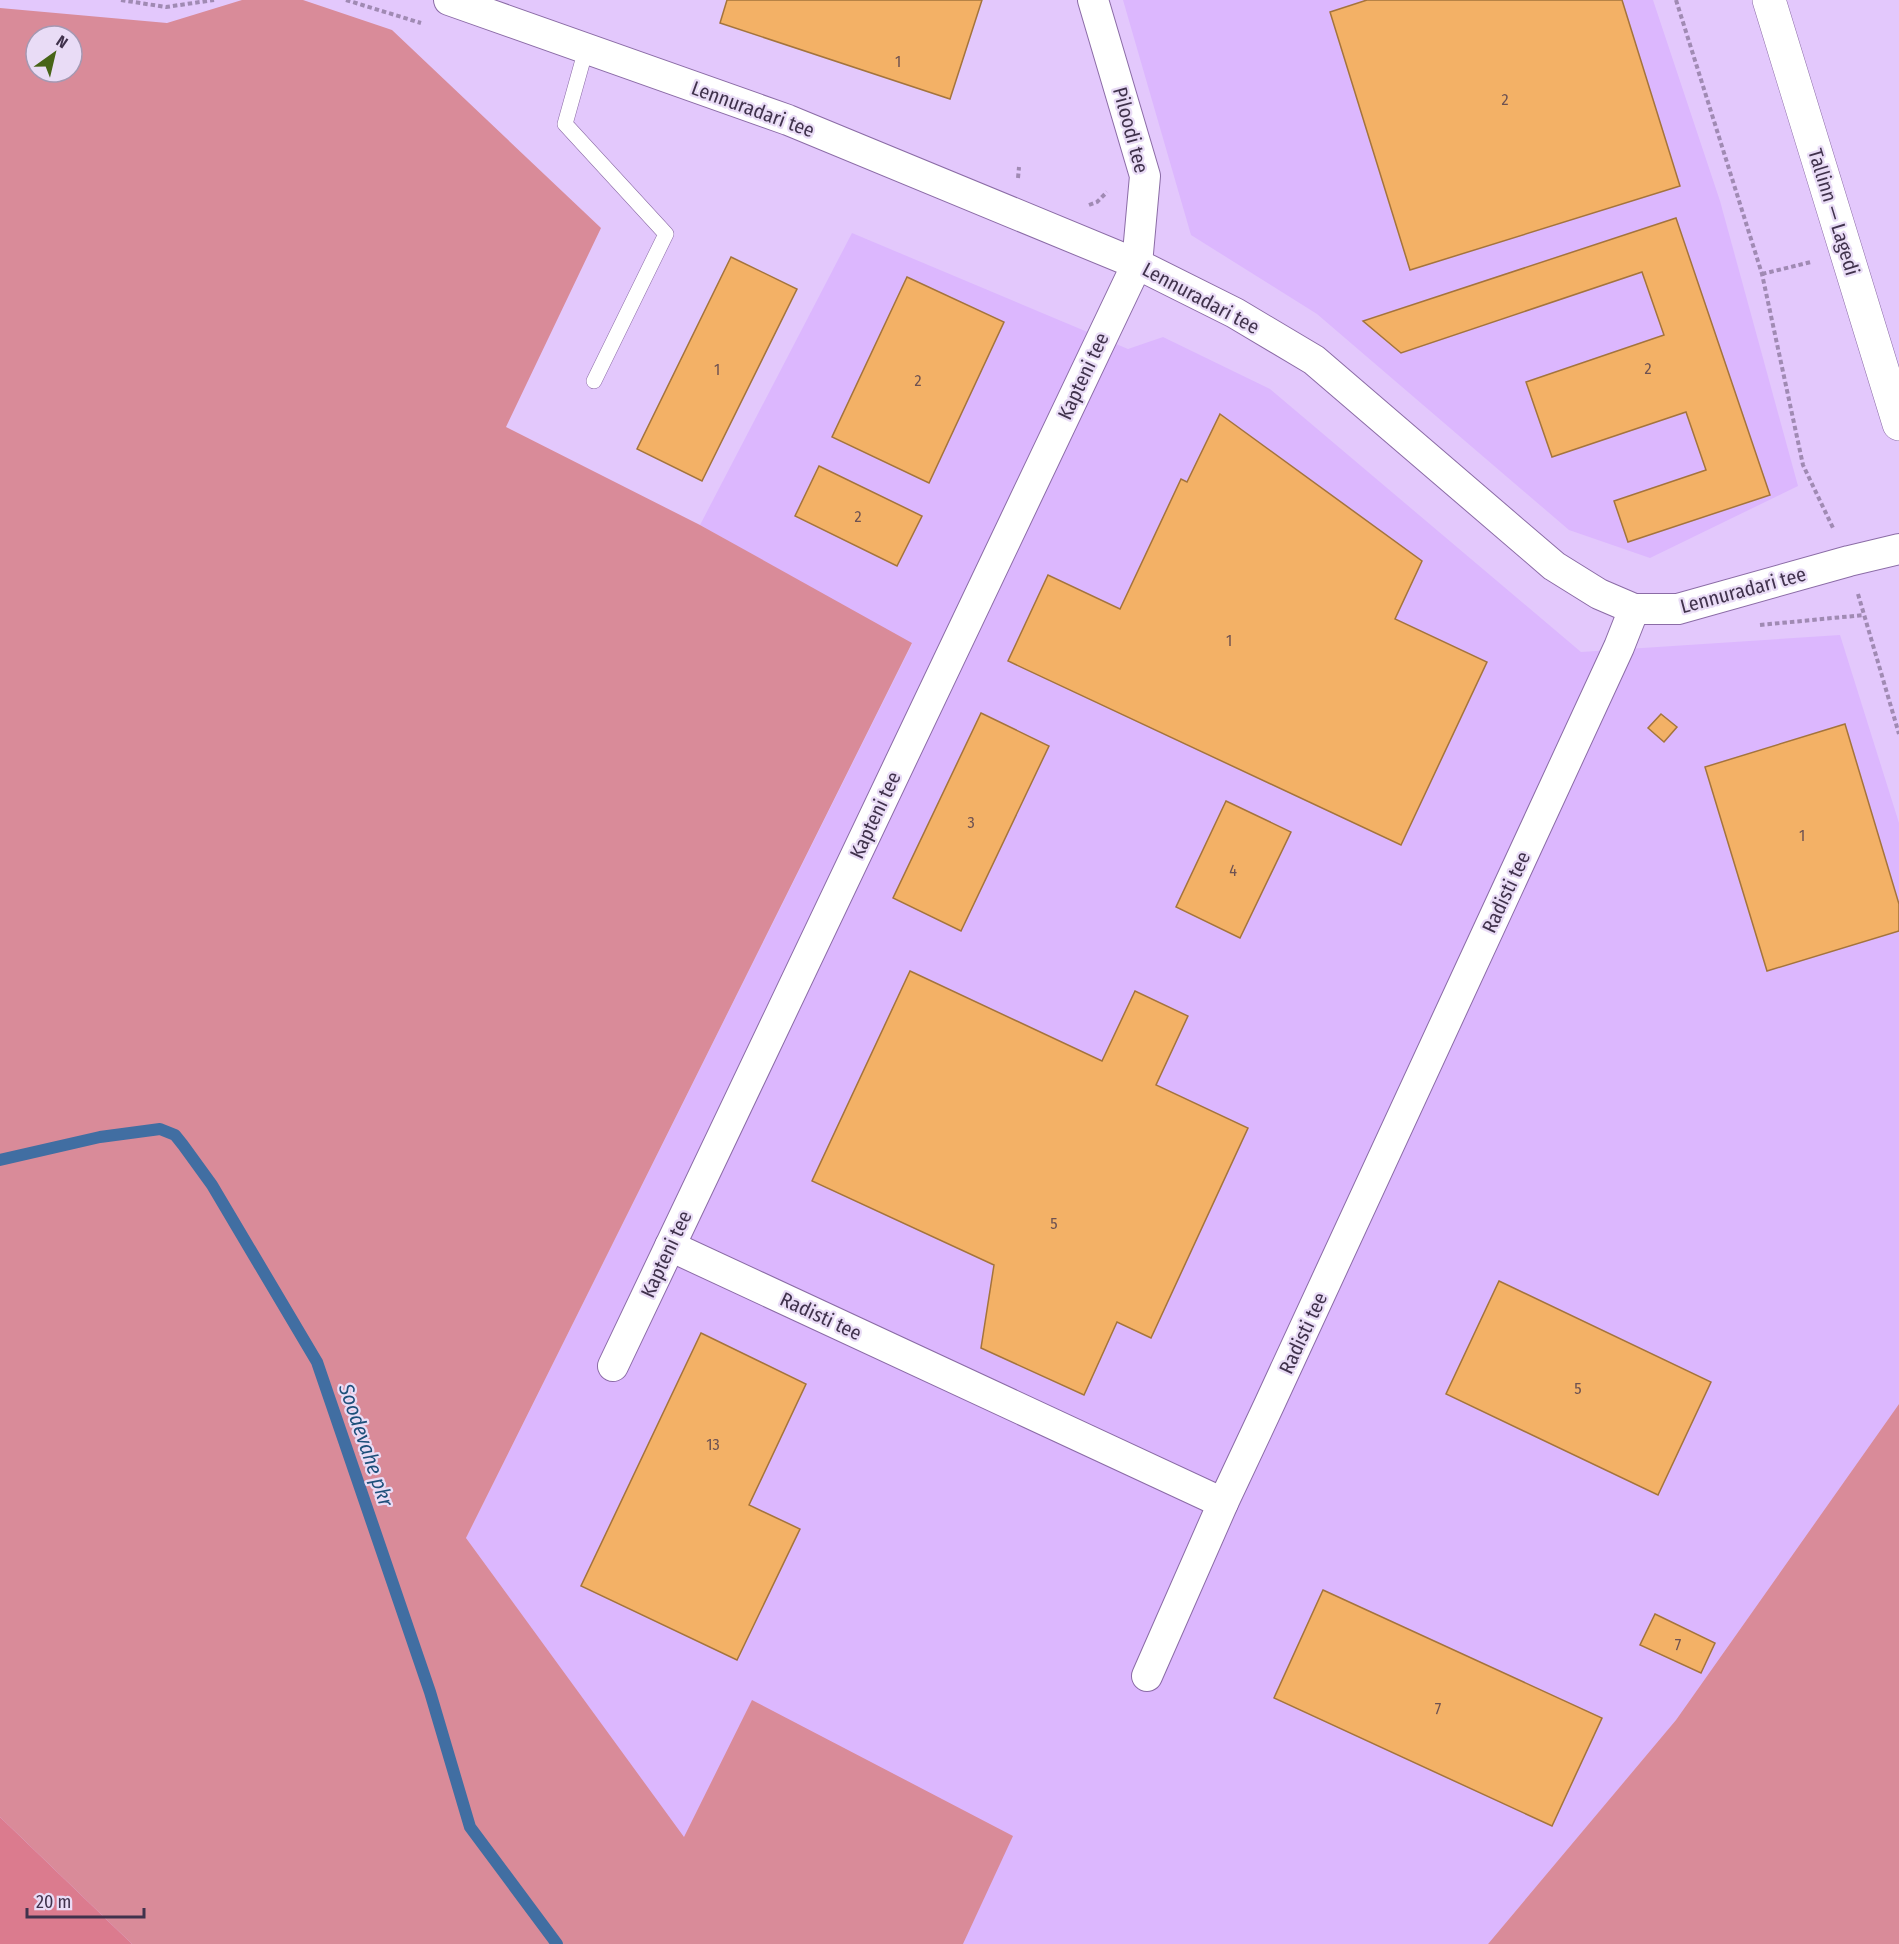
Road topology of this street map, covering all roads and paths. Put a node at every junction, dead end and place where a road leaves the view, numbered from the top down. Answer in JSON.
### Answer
{"nodes":[{"id":1,"x":121,"y":0,"type":"edge"},
{"id":2,"x":214,"y":0,"type":"edge"},
{"id":3,"x":449,"y":0,"type":"edge"},
{"id":4,"x":1093,"y":0,"type":"edge"},
{"id":5,"x":1676,"y":0,"type":"edge"},
{"id":6,"x":1769,"y":0,"type":"edge"},
{"id":7,"x":586,"y":49,"type":"junction"},
{"id":8,"x":1019,"y":167,"type":"dead end"},
{"id":9,"x":1111,"y":184,"type":"dead end"},
{"id":10,"x":1016,"y":188,"type":"dead end"},
{"id":11,"x":1084,"y":208,"type":"dead end"},
{"id":12,"x":1846,"y":253,"type":"junction"},
{"id":13,"x":1137,"y":264,"type":"junction"},
{"id":14,"x":1762,"y":274,"type":"junction"},
{"id":15,"x":594,"y":381,"type":"dead end"},
{"id":16,"x":1899,"y":424,"type":"edge"},
{"id":17,"x":1899,"y":549,"type":"edge"},
{"id":18,"x":1849,"y":561,"type":"junction"},
{"id":19,"x":1634,"y":609,"type":"junction"},
{"id":20,"x":1899,"y":734,"type":"edge"},
{"id":21,"x":670,"y":1246,"type":"junction"},
{"id":22,"x":613,"y":1366,"type":"dead end"},
{"id":23,"x":1223,"y":1503,"type":"junction"},
{"id":24,"x":1147,"y":1676,"type":"dead end"}],
"edges":[{"from":1,"to":2,"type":"path"},
{"from":3,"to":7,"type":"street","name":"Lennuradari tee"},
{"from":4,"to":13,"type":"street","name":"Piloodi tee"},
{"from":5,"to":14,"type":"path"},
{"from":6,"to":12,"type":"street","name":"Tallinn — Lagedi"},
{"from":7,"to":13,"type":"street","name":"Lennuradari tee"},
{"from":7,"to":15,"type":"lane"},
{"from":8,"to":10,"type":"path"},
{"from":9,"to":11,"type":"path"},
{"from":12,"to":14,"type":"path"},
{"from":12,"to":16,"type":"street","name":"Tallinn — Lagedi"},
{"from":13,"to":19,"type":"street","name":"Lennuradari tee"},
{"from":13,"to":21,"type":"street","name":"Kapteni tee"},
{"from":14,"to":18,"type":"path"},
{"from":17,"to":18,"type":"street","name":"Lennuradari tee"},
{"from":18,"to":19,"type":"street","name":"Lennuradari tee"},
{"from":18,"to":20,"type":"path"},
{"from":19,"to":23,"type":"street","name":"Radisti tee"},
{"from":21,"to":22,"type":"street","name":"Kapteni tee"},
{"from":21,"to":23,"type":"street","name":"Radisti tee"},
{"from":23,"to":24,"type":"street"}]}
